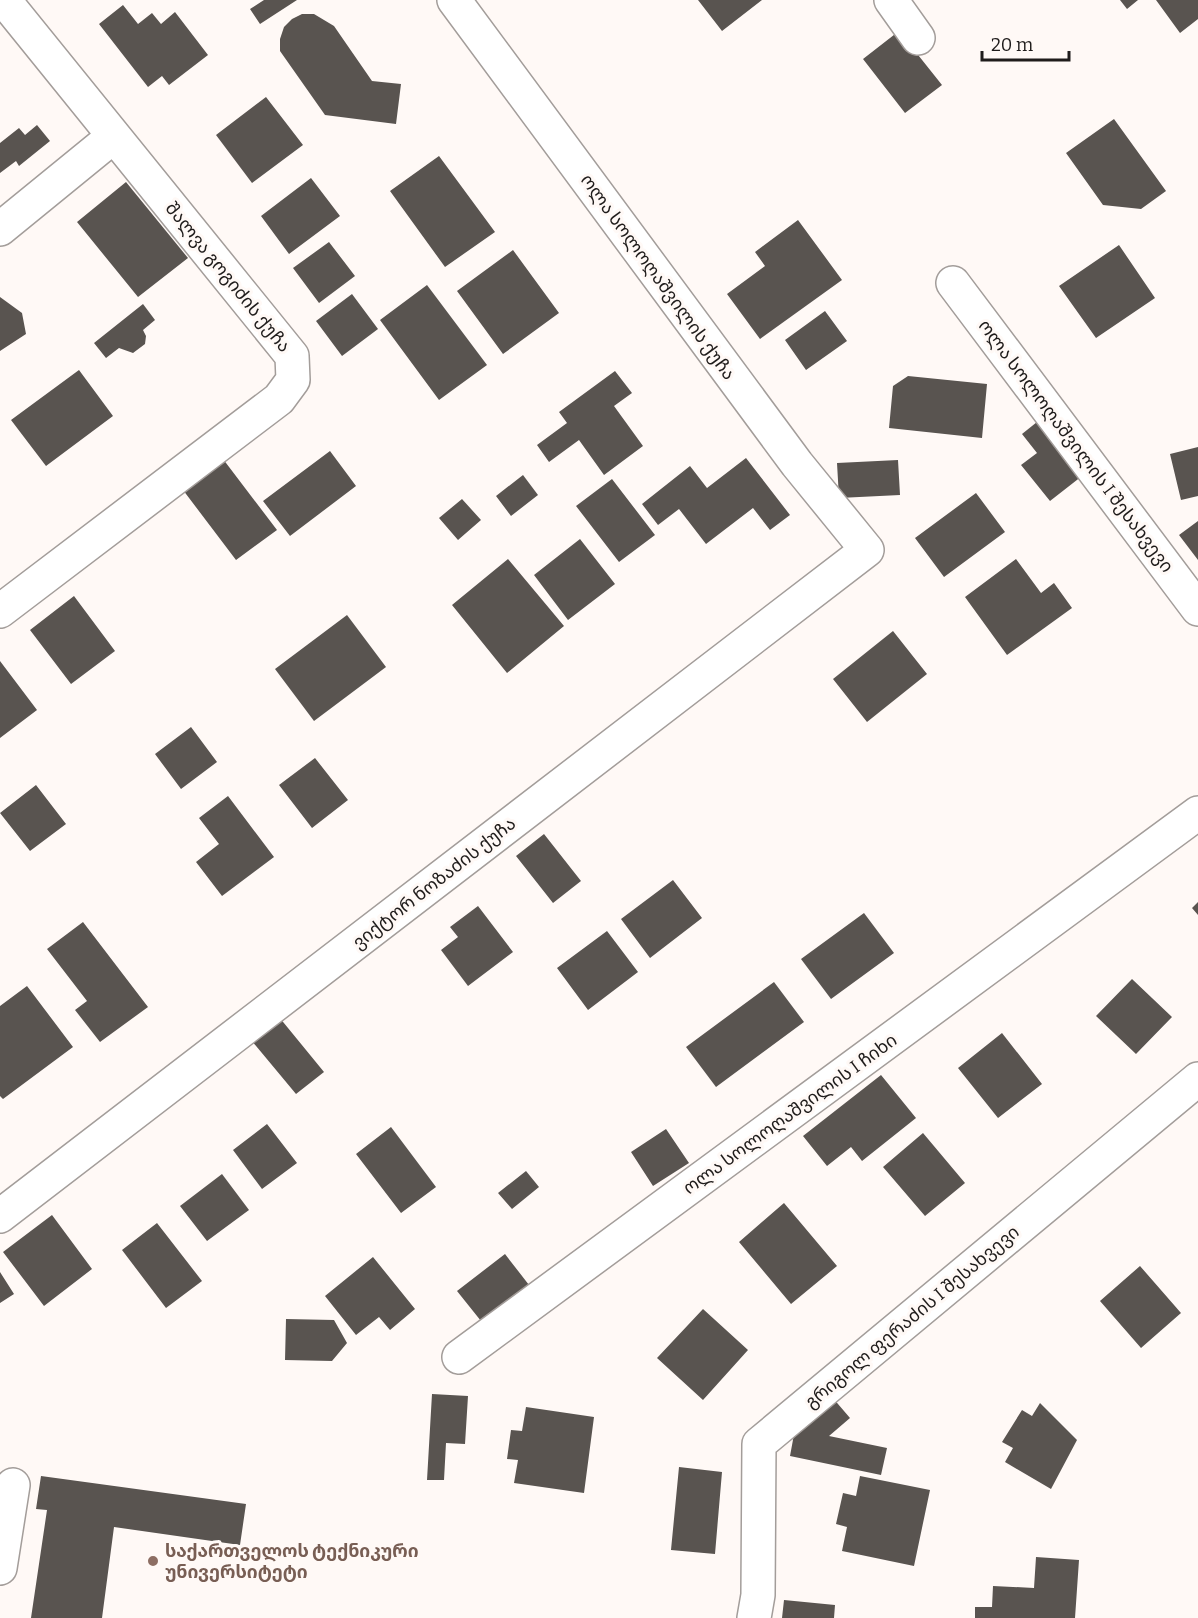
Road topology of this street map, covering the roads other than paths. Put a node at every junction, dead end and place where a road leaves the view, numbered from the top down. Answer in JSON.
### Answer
{"nodes":[{"id":1,"x":4,"y":0,"type":"edge"},
{"id":2,"x":454,"y":0,"type":"edge"},
{"id":3,"x":891,"y":0,"type":"edge"},
{"id":4,"x":918,"y":38,"type":"dead end"},
{"id":5,"x":114,"y":136,"type":"junction"},
{"id":6,"x":0,"y":229,"type":"edge"},
{"id":7,"x":953,"y":283,"type":"dead end"},
{"id":8,"x":867,"y":550,"type":"joint"},
{"id":9,"x":1198,"y":609,"type":"edge"},
{"id":10,"x":0,"y":611,"type":"edge"},
{"id":11,"x":1198,"y":813,"type":"edge"},
{"id":12,"x":1198,"y":1079,"type":"edge"},
{"id":13,"x":0,"y":1216,"type":"edge"},
{"id":14,"x":459,"y":1357,"type":"dead end"},
{"id":15,"x":13,"y":1485,"type":"dead end"},
{"id":16,"x":0,"y":1568,"type":"edge"},
{"id":17,"x":754,"y":1618,"type":"edge"}],
"edges":[{"from":1,"to":5,"type":"street","name":"შალვა გოგიძის ქუჩა"},
{"from":2,"to":8,"type":"street","name":"ოლა სოლოღაშვილის ქუჩა"},
{"from":3,"to":4,"type":"street"},
{"from":5,"to":6,"type":"street"},
{"from":5,"to":10,"type":"street","name":"შალვა გოგიძის ქუჩა"},
{"from":7,"to":9,"type":"street","name":"ოლა სოლოღაშვილის I შესახვევი"},
{"from":8,"to":13,"type":"street","name":"ვიქტორ ნოზაძის ქუჩა"},
{"from":11,"to":14,"type":"street","name":"ოლა სოლოღაშვილის I ჩიხი"},
{"from":12,"to":17,"type":"street","name":"გრიგოლ ფერაძის I შესახვევი"},
{"from":15,"to":16,"type":"street"}]}
